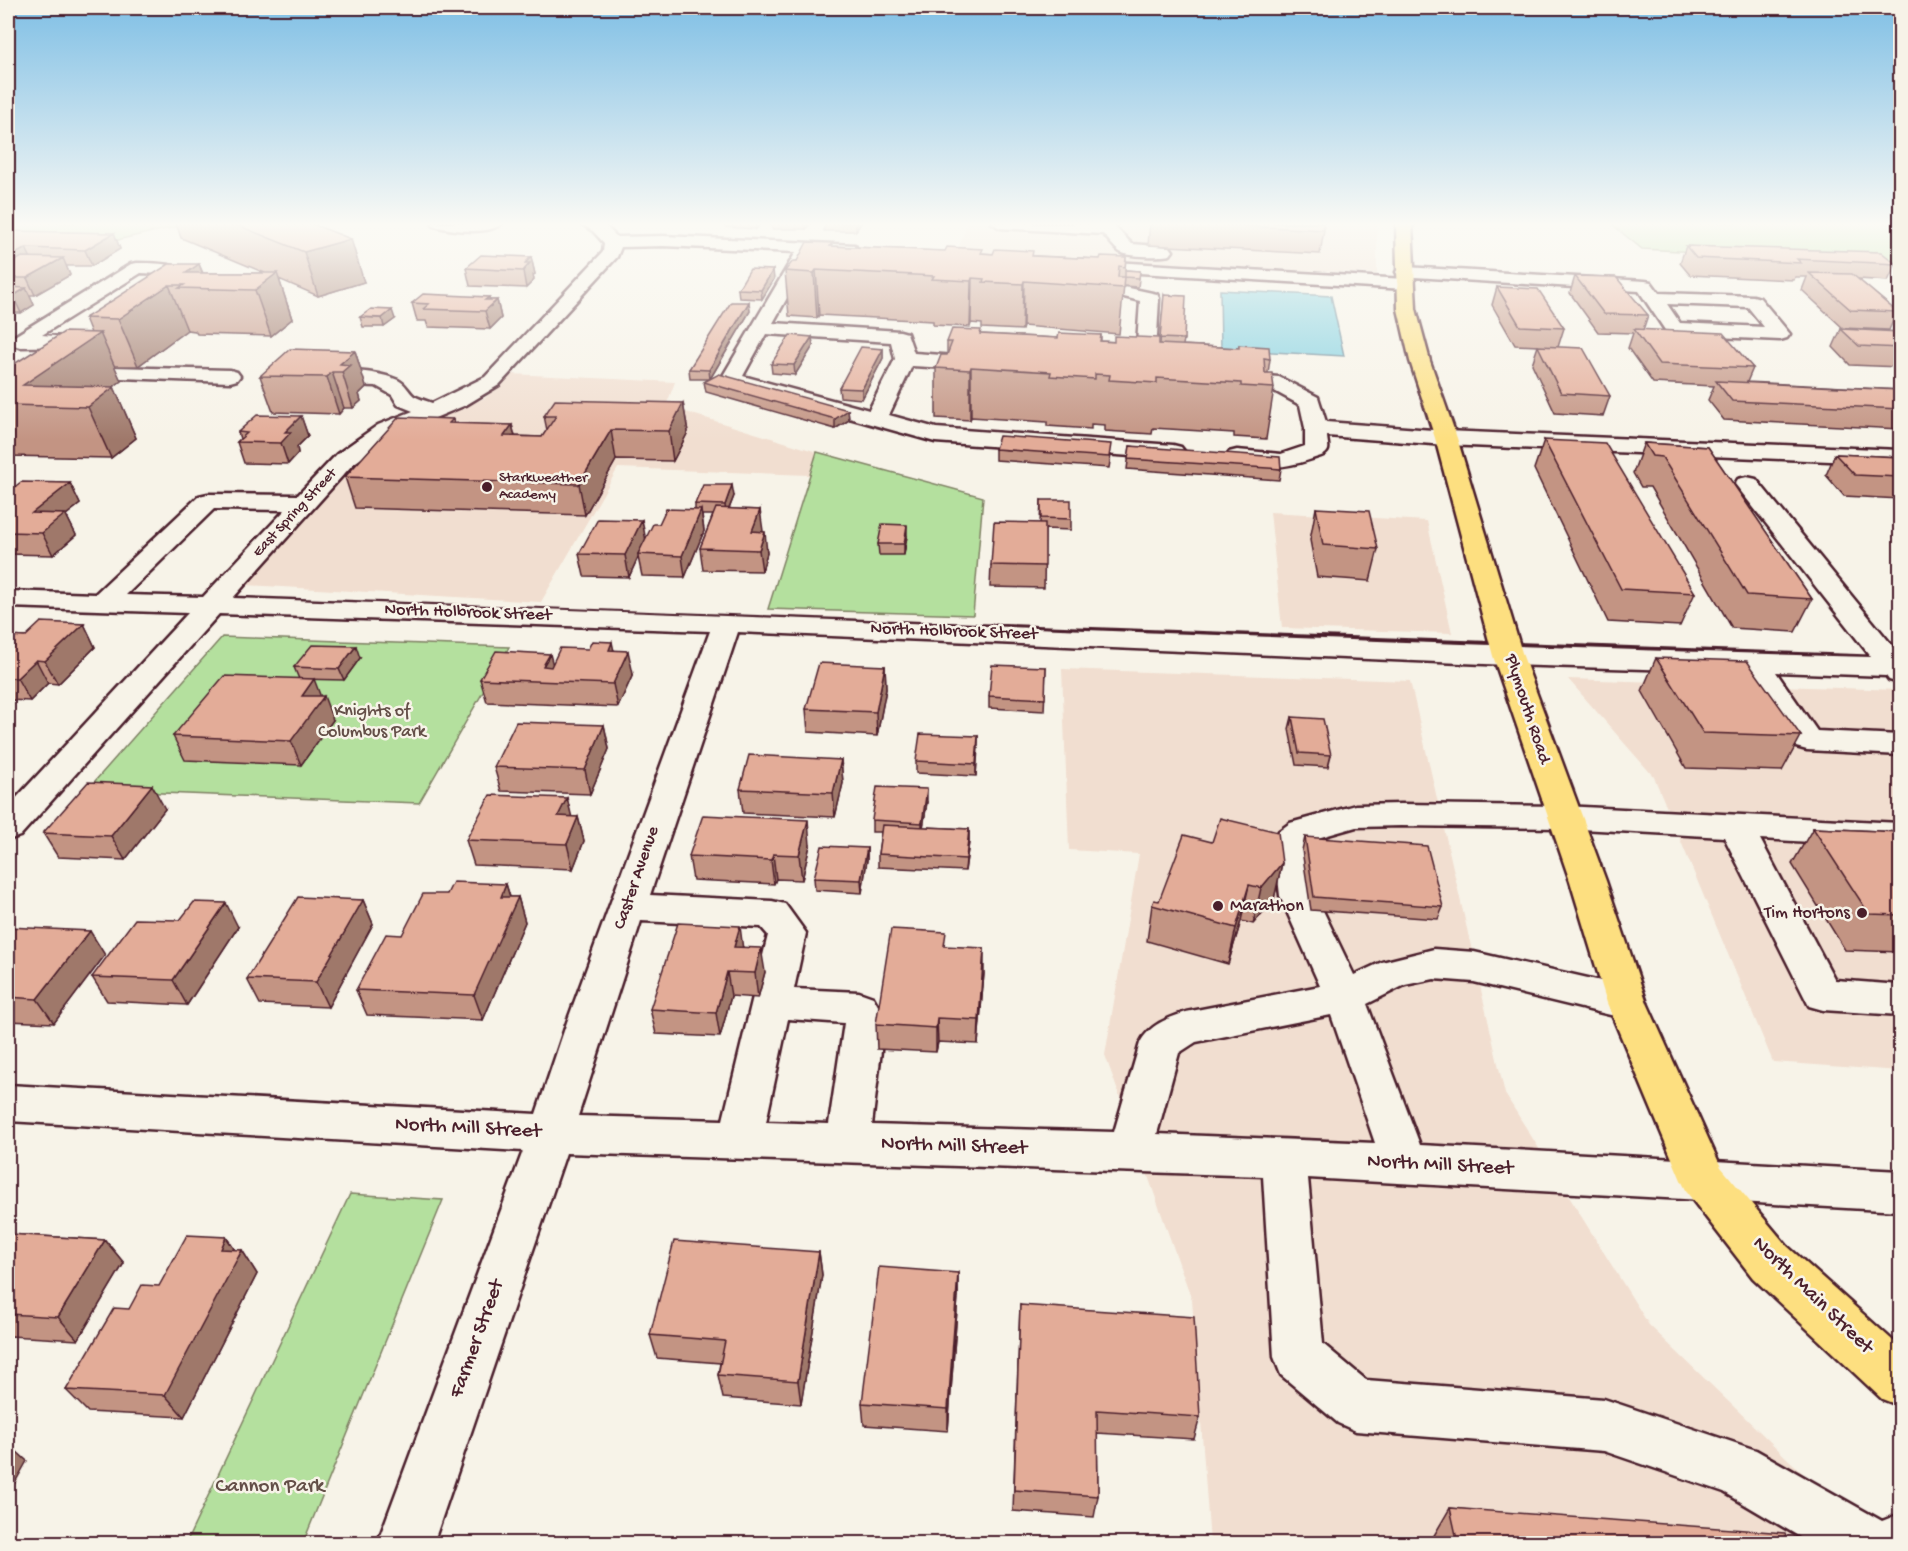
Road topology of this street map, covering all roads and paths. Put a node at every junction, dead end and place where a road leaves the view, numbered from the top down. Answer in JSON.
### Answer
{"nodes":[{"id":1,"x":93,"y":295,"type":"edge"},
{"id":2,"x":572,"y":295,"type":"edge"},
{"id":3,"x":780,"y":295,"type":"edge"},
{"id":4,"x":1139,"y":295,"type":"edge"},
{"id":5,"x":1406,"y":295,"type":"edge"},
{"id":6,"x":1651,"y":295,"type":"edge"},
{"id":7,"x":1653,"y":298,"type":"junction"},
{"id":8,"x":78,"y":305,"type":"junction"},
{"id":9,"x":111,"y":306,"type":"edge"},
{"id":10,"x":760,"y":328,"type":"junction"},
{"id":11,"x":92,"y":338,"type":"edge"},
{"id":12,"x":73,"y":342,"type":"junction"},
{"id":13,"x":905,"y":359,"type":"junction"},
{"id":14,"x":1008,"y":365,"type":"edge"},
{"id":15,"x":1122,"y":372,"type":"edge"},
{"id":16,"x":1145,"y":373,"type":"junction"},
{"id":17,"x":1168,"y":375,"type":"edge"},
{"id":18,"x":230,"y":376,"type":"dead end"},
{"id":19,"x":302,"y":378,"type":"edge"},
{"id":20,"x":1214,"y":378,"type":"edge"},
{"id":21,"x":431,"y":411,"type":"junction"},
{"id":22,"x":876,"y":419,"type":"junction"},
{"id":23,"x":1316,"y":428,"type":"junction"},
{"id":24,"x":1446,"y":438,"type":"junction"},
{"id":25,"x":1900,"y":457,"type":"edge"},
{"id":26,"x":1747,"y":484,"type":"dead end"},
{"id":27,"x":303,"y":503,"type":"junction"},
{"id":28,"x":8,"y":599,"type":"edge"},
{"id":29,"x":102,"y":602,"type":"junction"},
{"id":30,"x":209,"y":606,"type":"junction"},
{"id":31,"x":727,"y":623,"type":"junction"},
{"id":32,"x":1508,"y":656,"type":"junction"},
{"id":33,"x":1755,"y":663,"type":"junction"},
{"id":34,"x":1899,"y":670,"type":"edge"},
{"id":35,"x":1900,"y":745,"type":"edge"},
{"id":36,"x":1563,"y":817,"type":"junction"},
{"id":37,"x":1736,"y":826,"type":"junction"},
{"id":38,"x":8,"y":828,"type":"edge"},
{"id":39,"x":1900,"y":835,"type":"edge"},
{"id":40,"x":627,"y":907,"type":"junction"},
{"id":41,"x":1345,"y":997,"type":"junction"},
{"id":42,"x":1900,"y":1000,"type":"edge"},
{"id":43,"x":772,"y":1003,"type":"junction"},
{"id":44,"x":1627,"y":1003,"type":"junction"},
{"id":45,"x":8,"y":1103,"type":"edge"},
{"id":46,"x":551,"y":1134,"type":"junction"},
{"id":47,"x":740,"y":1140,"type":"junction"},
{"id":48,"x":848,"y":1143,"type":"junction"},
{"id":49,"x":1130,"y":1152,"type":"junction"},
{"id":50,"x":1284,"y":1157,"type":"junction"},
{"id":51,"x":1405,"y":1164,"type":"junction"},
{"id":52,"x":1704,"y":1180,"type":"junction"},
{"id":53,"x":1900,"y":1191,"type":"edge"},
{"id":54,"x":1900,"y":1381,"type":"edge"},
{"id":55,"x":405,"y":1544,"type":"edge"},
{"id":56,"x":1868,"y":1544,"type":"edge"}],
"edges":[{"from":1,"to":8,"type":"street"},
{"from":2,"to":21,"type":"street","name":"East Spring Street"},
{"from":3,"to":10,"type":"street"},
{"from":4,"to":16,"type":"street"},
{"from":5,"to":24,"type":"main road","name":"Plymouth Road"},
{"from":6,"to":7,"type":"street"},
{"from":7,"to":7,"type":"street"},
{"from":8,"to":9,"type":"street"},
{"from":8,"to":12,"type":"street"},
{"from":10,"to":13,"type":"street"},
{"from":10,"to":22,"type":"street"},
{"from":11,"to":12,"type":"street"},
{"from":12,"to":18,"type":"street"},
{"from":13,"to":14,"type":"street"},
{"from":13,"to":22,"type":"street"},
{"from":15,"to":16,"type":"street"},
{"from":16,"to":17,"type":"street"},
{"from":19,"to":21,"type":"street"},
{"from":20,"to":23,"type":"street"},
{"from":21,"to":27,"type":"street","name":"East Spring Street"},
{"from":22,"to":23,"type":"street"},
{"from":23,"to":24,"type":"street"},
{"from":24,"to":25,"type":"street"},
{"from":24,"to":32,"type":"main road","name":"Plymouth Road"},
{"from":26,"to":34,"type":"street"},
{"from":27,"to":29,"type":"street"},
{"from":27,"to":30,"type":"street","name":"East Spring Street"},
{"from":28,"to":29,"type":"street","name":"North Holbrook Street"},
{"from":29,"to":30,"type":"street","name":"North Holbrook Street"},
{"from":30,"to":31,"type":"street","name":"North Holbrook Street"},
{"from":30,"to":38,"type":"street","name":"East Spring Street"},
{"from":31,"to":32,"type":"street","name":"North Holbrook Street"},
{"from":31,"to":40,"type":"street","name":"Caster Avenue"},
{"from":32,"to":33,"type":"street","name":"North Holbrook Street"},
{"from":32,"to":36,"type":"main road","name":"Plymouth Road"},
{"from":33,"to":34,"type":"street","name":"North Holbrook Street"},
{"from":33,"to":35,"type":"street"},
{"from":36,"to":37,"type":"street"},
{"from":36,"to":41,"type":"street"},
{"from":36,"to":44,"type":"main road","name":"Plymouth Road"},
{"from":37,"to":39,"type":"street"},
{"from":37,"to":42,"type":"street"},
{"from":40,"to":43,"type":"street"},
{"from":40,"to":46,"type":"street","name":"Caster Avenue"},
{"from":41,"to":44,"type":"street"},
{"from":41,"to":49,"type":"street"},
{"from":41,"to":51,"type":"street"},
{"from":43,"to":47,"type":"street"},
{"from":43,"to":48,"type":"street"},
{"from":44,"to":52,"type":"main road","name":"Plymouth Road"},
{"from":45,"to":46,"type":"street","name":"North Mill Street"},
{"from":46,"to":47,"type":"street","name":"North Mill Street"},
{"from":46,"to":55,"type":"street","name":"Farmer Street"},
{"from":47,"to":48,"type":"street","name":"North Mill Street"},
{"from":48,"to":49,"type":"street","name":"North Mill Street"},
{"from":49,"to":50,"type":"street","name":"North Mill Street"},
{"from":50,"to":51,"type":"street","name":"North Mill Street"},
{"from":50,"to":56,"type":"street"},
{"from":51,"to":52,"type":"street","name":"North Mill Street"},
{"from":52,"to":53,"type":"street","name":"North Mill Street"},
{"from":52,"to":54,"type":"main road","name":"North Main Street"}]}
